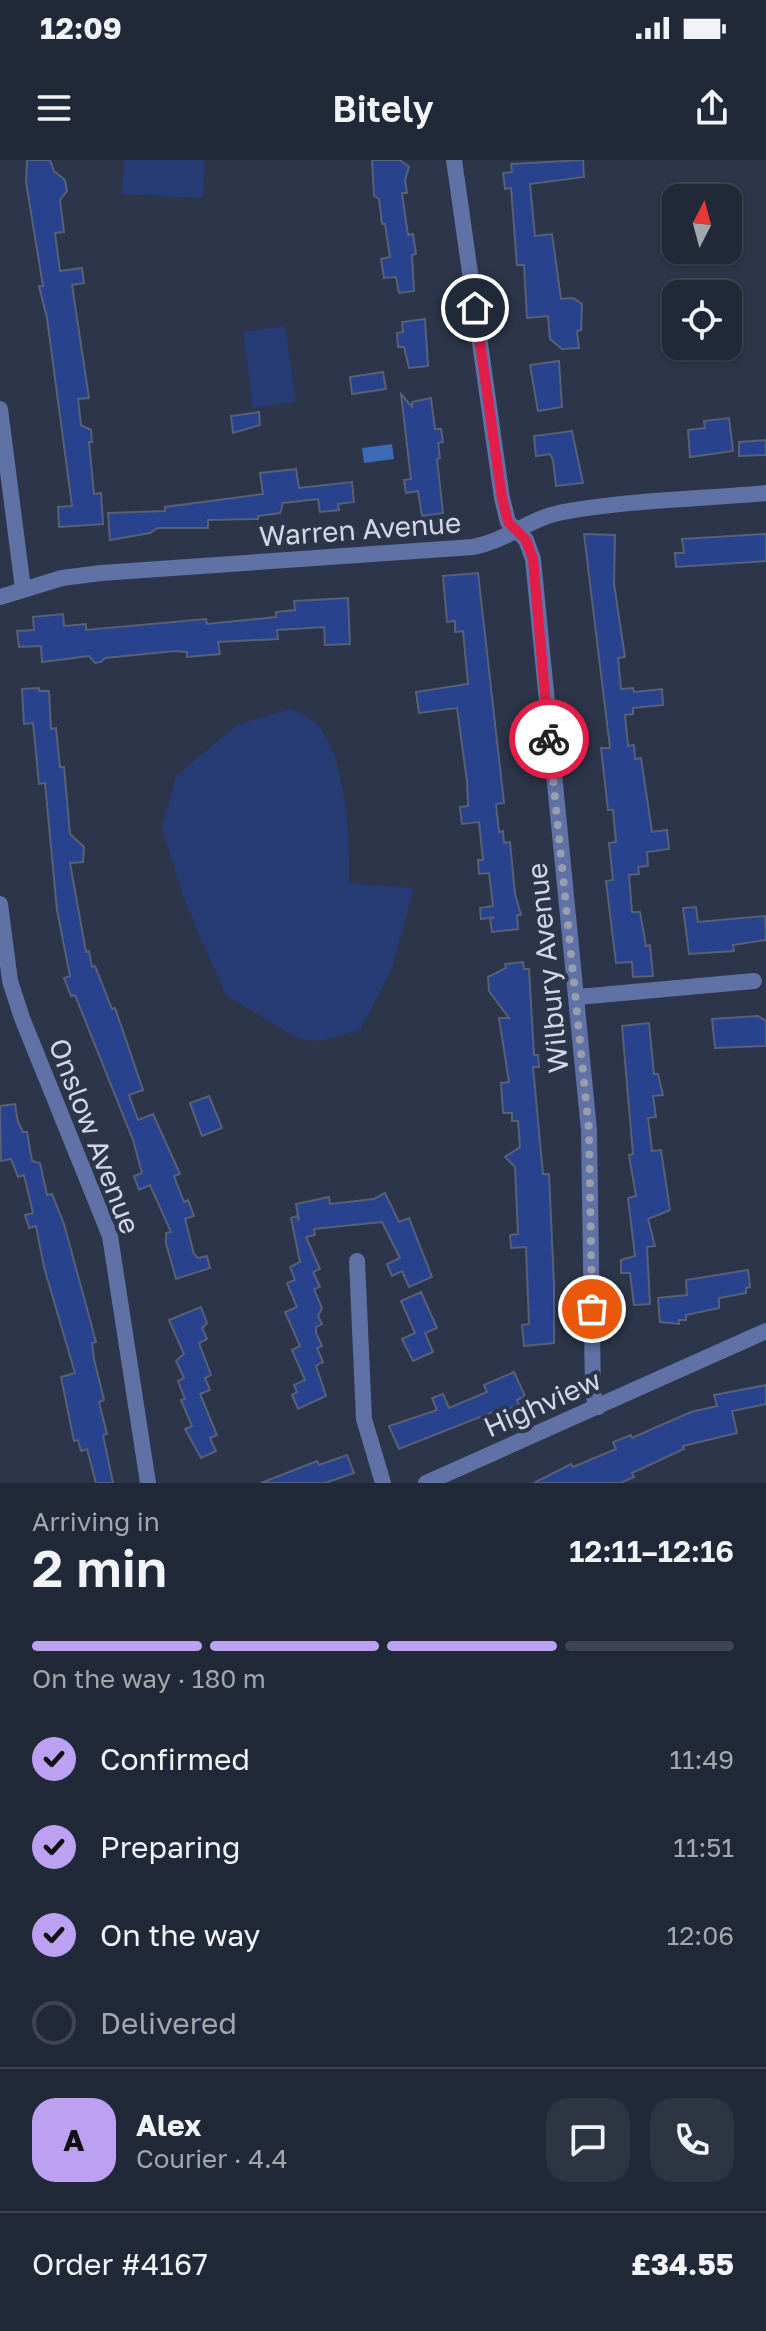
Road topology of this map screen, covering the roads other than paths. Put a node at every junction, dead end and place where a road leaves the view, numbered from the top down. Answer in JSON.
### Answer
{"nodes":[{"id":1,"x":454,"y":160,"type":"edge"},
{"id":2,"x":0,"y":409,"type":"edge"},
{"id":3,"x":766,"y":493,"type":"edge"},
{"id":4,"x":515,"y":531,"type":"junction"},
{"id":5,"x":23,"y":589,"type":"junction"},
{"id":6,"x":0,"y":597,"type":"edge"},
{"id":7,"x":0,"y":904,"type":"edge"},
{"id":8,"x":754,"y":981,"type":"dead end"},
{"id":9,"x":578,"y":997,"type":"junction"},
{"id":10,"x":357,"y":1261,"type":"dead end"},
{"id":11,"x":766,"y":1331,"type":"edge"},
{"id":12,"x":598,"y":1407,"type":"junction"},
{"id":13,"x":148,"y":1483,"type":"edge"},
{"id":14,"x":383,"y":1483,"type":"edge"},
{"id":15,"x":426,"y":1483,"type":"edge"}],
"edges":[{"from":1,"to":4,"type":"street","name":"Wilbury Avenue"},
{"from":2,"to":5,"type":"street"},
{"from":3,"to":4,"type":"street","name":"Warren Avenue"},
{"from":4,"to":5,"type":"street","name":"Warren Avenue"},
{"from":4,"to":9,"type":"street","name":"Wilbury Avenue"},
{"from":5,"to":6,"type":"street","name":"Warren Avenue"},
{"from":7,"to":13,"type":"street","name":"Onslow Avenue"},
{"from":8,"to":9,"type":"street"},
{"from":9,"to":12,"type":"street","name":"Wilbury Avenue"},
{"from":10,"to":14,"type":"street"},
{"from":11,"to":12,"type":"street","name":"Highview"},
{"from":12,"to":15,"type":"street","name":"Highview"}]}
